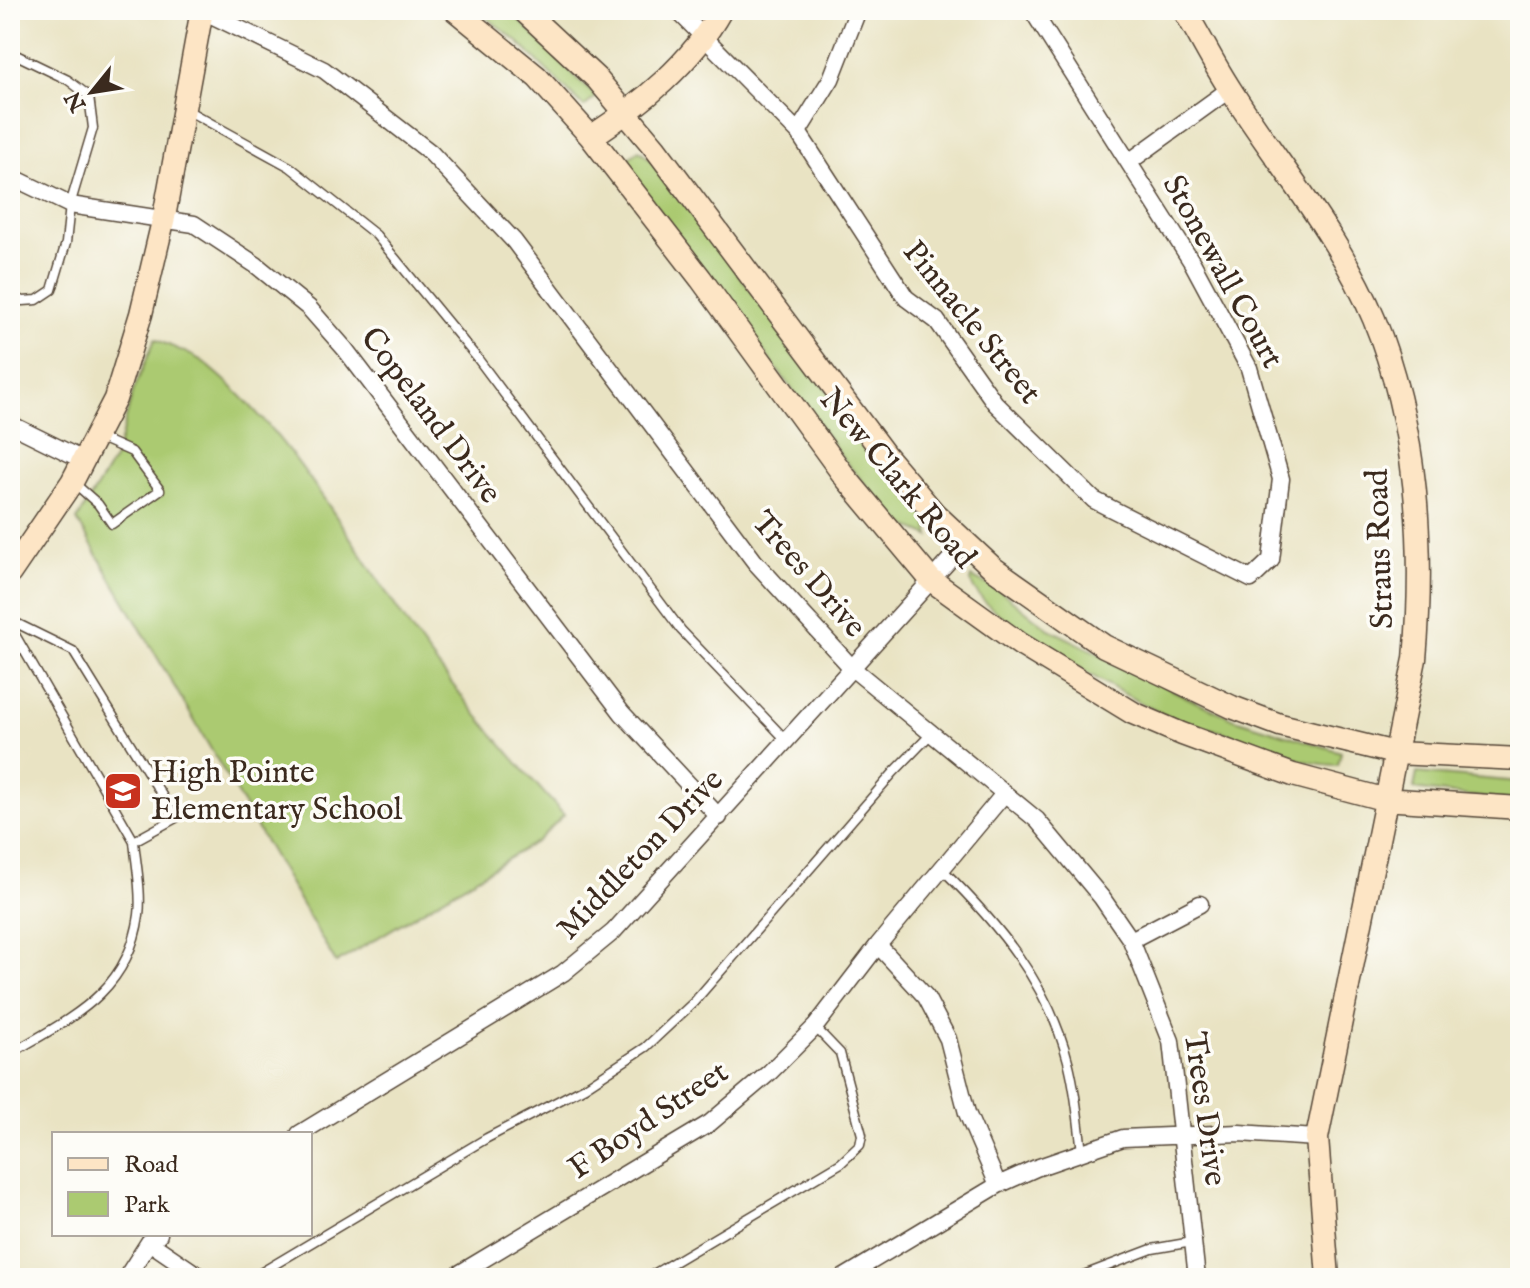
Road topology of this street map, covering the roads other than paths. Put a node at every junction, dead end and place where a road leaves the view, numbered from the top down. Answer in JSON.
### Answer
{"nodes":[{"id":1,"x":202,"y":10,"type":"edge"},
{"id":2,"x":455,"y":10,"type":"edge"},
{"id":3,"x":523,"y":10,"type":"edge"},
{"id":4,"x":677,"y":10,"type":"edge"},
{"id":5,"x":721,"y":10,"type":"edge"},
{"id":6,"x":858,"y":10,"type":"edge"},
{"id":7,"x":1032,"y":10,"type":"edge"},
{"id":8,"x":1184,"y":10,"type":"edge"},
{"id":9,"x":706,"y":37,"type":"junction"},
{"id":10,"x":10,"y":52,"type":"edge"},
{"id":11,"x":1230,"y":89,"type":"junction"},
{"id":12,"x":182,"y":107,"type":"junction"},
{"id":13,"x":625,"y":114,"type":"junction"},
{"id":14,"x":798,"y":132,"type":"junction"},
{"id":15,"x":591,"y":137,"type":"junction"},
{"id":16,"x":1129,"y":162,"type":"junction"},
{"id":17,"x":10,"y":176,"type":"edge"},
{"id":18,"x":70,"y":205,"type":"junction"},
{"id":19,"x":164,"y":217,"type":"junction"},
{"id":20,"x":10,"y":295,"type":"edge"},
{"id":21,"x":10,"y":424,"type":"edge"},
{"id":22,"x":96,"y":436,"type":"junction"},
{"id":23,"x":83,"y":460,"type":"junction"},
{"id":24,"x":72,"y":482,"type":"junction"},
{"id":25,"x":964,"y":544,"type":"junction"},
{"id":26,"x":10,"y":573,"type":"edge"},
{"id":27,"x":1251,"y":579,"type":"joint"},
{"id":28,"x":931,"y":580,"type":"junction"},
{"id":29,"x":10,"y":620,"type":"edge"},
{"id":30,"x":10,"y":626,"type":"edge"},
{"id":31,"x":852,"y":668,"type":"junction"},
{"id":32,"x":933,"y":733,"type":"junction"},
{"id":33,"x":787,"y":741,"type":"junction"},
{"id":34,"x":1395,"y":753,"type":"junction"},
{"id":35,"x":1520,"y":759,"type":"edge"},
{"id":36,"x":1004,"y":794,"type":"junction"},
{"id":37,"x":1383,"y":799,"type":"junction"},
{"id":38,"x":1520,"y":808,"type":"edge"},
{"id":39,"x":719,"y":817,"type":"junction"},
{"id":40,"x":134,"y":841,"type":"junction"},
{"id":41,"x":942,"y":869,"type":"junction"},
{"id":42,"x":1200,"y":904,"type":"dead end"},
{"id":43,"x":1131,"y":940,"type":"junction"},
{"id":44,"x":878,"y":945,"type":"junction"},
{"id":45,"x":815,"y":1027,"type":"junction"},
{"id":46,"x":10,"y":1054,"type":"edge"},
{"id":47,"x":302,"y":1132,"type":"edge"},
{"id":48,"x":1183,"y":1136,"type":"junction"},
{"id":49,"x":1317,"y":1138,"type":"junction"},
{"id":50,"x":1082,"y":1152,"type":"junction"},
{"id":51,"x":998,"y":1185,"type":"junction"},
{"id":52,"x":154,"y":1238,"type":"edge"},
{"id":53,"x":1192,"y":1242,"type":"junction"},
{"id":54,"x":126,"y":1278,"type":"edge"},
{"id":55,"x":202,"y":1278,"type":"edge"},
{"id":56,"x":252,"y":1278,"type":"edge"},
{"id":57,"x":452,"y":1278,"type":"edge"},
{"id":58,"x":647,"y":1278,"type":"edge"},
{"id":59,"x":843,"y":1278,"type":"edge"},
{"id":60,"x":1076,"y":1278,"type":"edge"},
{"id":61,"x":1197,"y":1278,"type":"edge"},
{"id":62,"x":1328,"y":1278,"type":"edge"}],
"edges":[{"from":1,"to":12,"type":"main road"},
{"from":1,"to":31,"type":"street","name":"Trees Drive"},
{"from":2,"to":15,"type":"main road","name":"New Clark Road"},
{"from":3,"to":13,"type":"main road","name":"New Clark Road"},
{"from":4,"to":9,"type":"street","name":"Pinnacle Street"},
{"from":5,"to":9,"type":"main road"},
{"from":6,"to":14,"type":"street"},
{"from":7,"to":16,"type":"street","name":"Stonewall Court"},
{"from":8,"to":11,"type":"main road","name":"Straus Road"},
{"from":9,"to":13,"type":"main road"},
{"from":9,"to":14,"type":"street","name":"Pinnacle Street"},
{"from":10,"to":18,"type":"lane"},
{"from":11,"to":16,"type":"street"},
{"from":11,"to":34,"type":"main road","name":"Straus Road"},
{"from":12,"to":19,"type":"main road"},
{"from":12,"to":33,"type":"lane"},
{"from":13,"to":15,"type":"main road"},
{"from":13,"to":25,"type":"main road","name":"New Clark Road"},
{"from":14,"to":27,"type":"street","name":"Pinnacle Street"},
{"from":15,"to":28,"type":"main road","name":"New Clark Road"},
{"from":16,"to":27,"type":"street","name":"Stonewall Court"},
{"from":17,"to":18,"type":"street","name":"Copeland Drive"},
{"from":18,"to":19,"type":"street","name":"Copeland Drive"},
{"from":18,"to":20,"type":"lane"},
{"from":19,"to":22,"type":"main road"},
{"from":19,"to":39,"type":"street","name":"Copeland Drive"},
{"from":21,"to":23,"type":"street"},
{"from":22,"to":23,"type":"main road"},
{"from":22,"to":24,"type":"lane"},
{"from":23,"to":24,"type":"main road"},
{"from":24,"to":26,"type":"main road"},
{"from":25,"to":28,"type":"street","name":"Middleton Drive"},
{"from":25,"to":34,"type":"main road","name":"New Clark Road"},
{"from":28,"to":31,"type":"street","name":"Middleton Drive"},
{"from":28,"to":37,"type":"main road","name":"New Clark Road"},
{"from":29,"to":40,"type":"lane"},
{"from":30,"to":40,"type":"lane"},
{"from":31,"to":32,"type":"street","name":"Trees Drive"},
{"from":31,"to":33,"type":"street","name":"Middleton Drive"},
{"from":32,"to":36,"type":"street","name":"Trees Drive"},
{"from":32,"to":56,"type":"lane"},
{"from":33,"to":39,"type":"street","name":"Middleton Drive"},
{"from":34,"to":35,"type":"main road","name":"New Clark Road"},
{"from":34,"to":37,"type":"main road","name":"Straus Road"},
{"from":36,"to":41,"type":"street","name":"F Boyd Street"},
{"from":36,"to":43,"type":"street","name":"Trees Drive"},
{"from":37,"to":38,"type":"main road","name":"New Clark Road"},
{"from":37,"to":49,"type":"main road","name":"Straus Road"},
{"from":39,"to":47,"type":"street","name":"Middleton Drive"},
{"from":40,"to":46,"type":"lane"},
{"from":41,"to":44,"type":"street","name":"F Boyd Street"},
{"from":41,"to":50,"type":"lane"},
{"from":42,"to":43,"type":"street"},
{"from":43,"to":48,"type":"street","name":"Trees Drive"},
{"from":44,"to":45,"type":"street","name":"F Boyd Street"},
{"from":44,"to":51,"type":"street"},
{"from":45,"to":57,"type":"street","name":"F Boyd Street"},
{"from":45,"to":58,"type":"lane"},
{"from":48,"to":49,"type":"street"},
{"from":48,"to":50,"type":"street"},
{"from":48,"to":53,"type":"street","name":"Trees Drive"},
{"from":49,"to":62,"type":"main road","name":"Straus Road"},
{"from":50,"to":51,"type":"street"},
{"from":51,"to":59,"type":"street"},
{"from":52,"to":54,"type":"street"},
{"from":52,"to":55,"type":"street"},
{"from":53,"to":60,"type":"lane"},
{"from":53,"to":61,"type":"street","name":"Trees Drive"}]}
